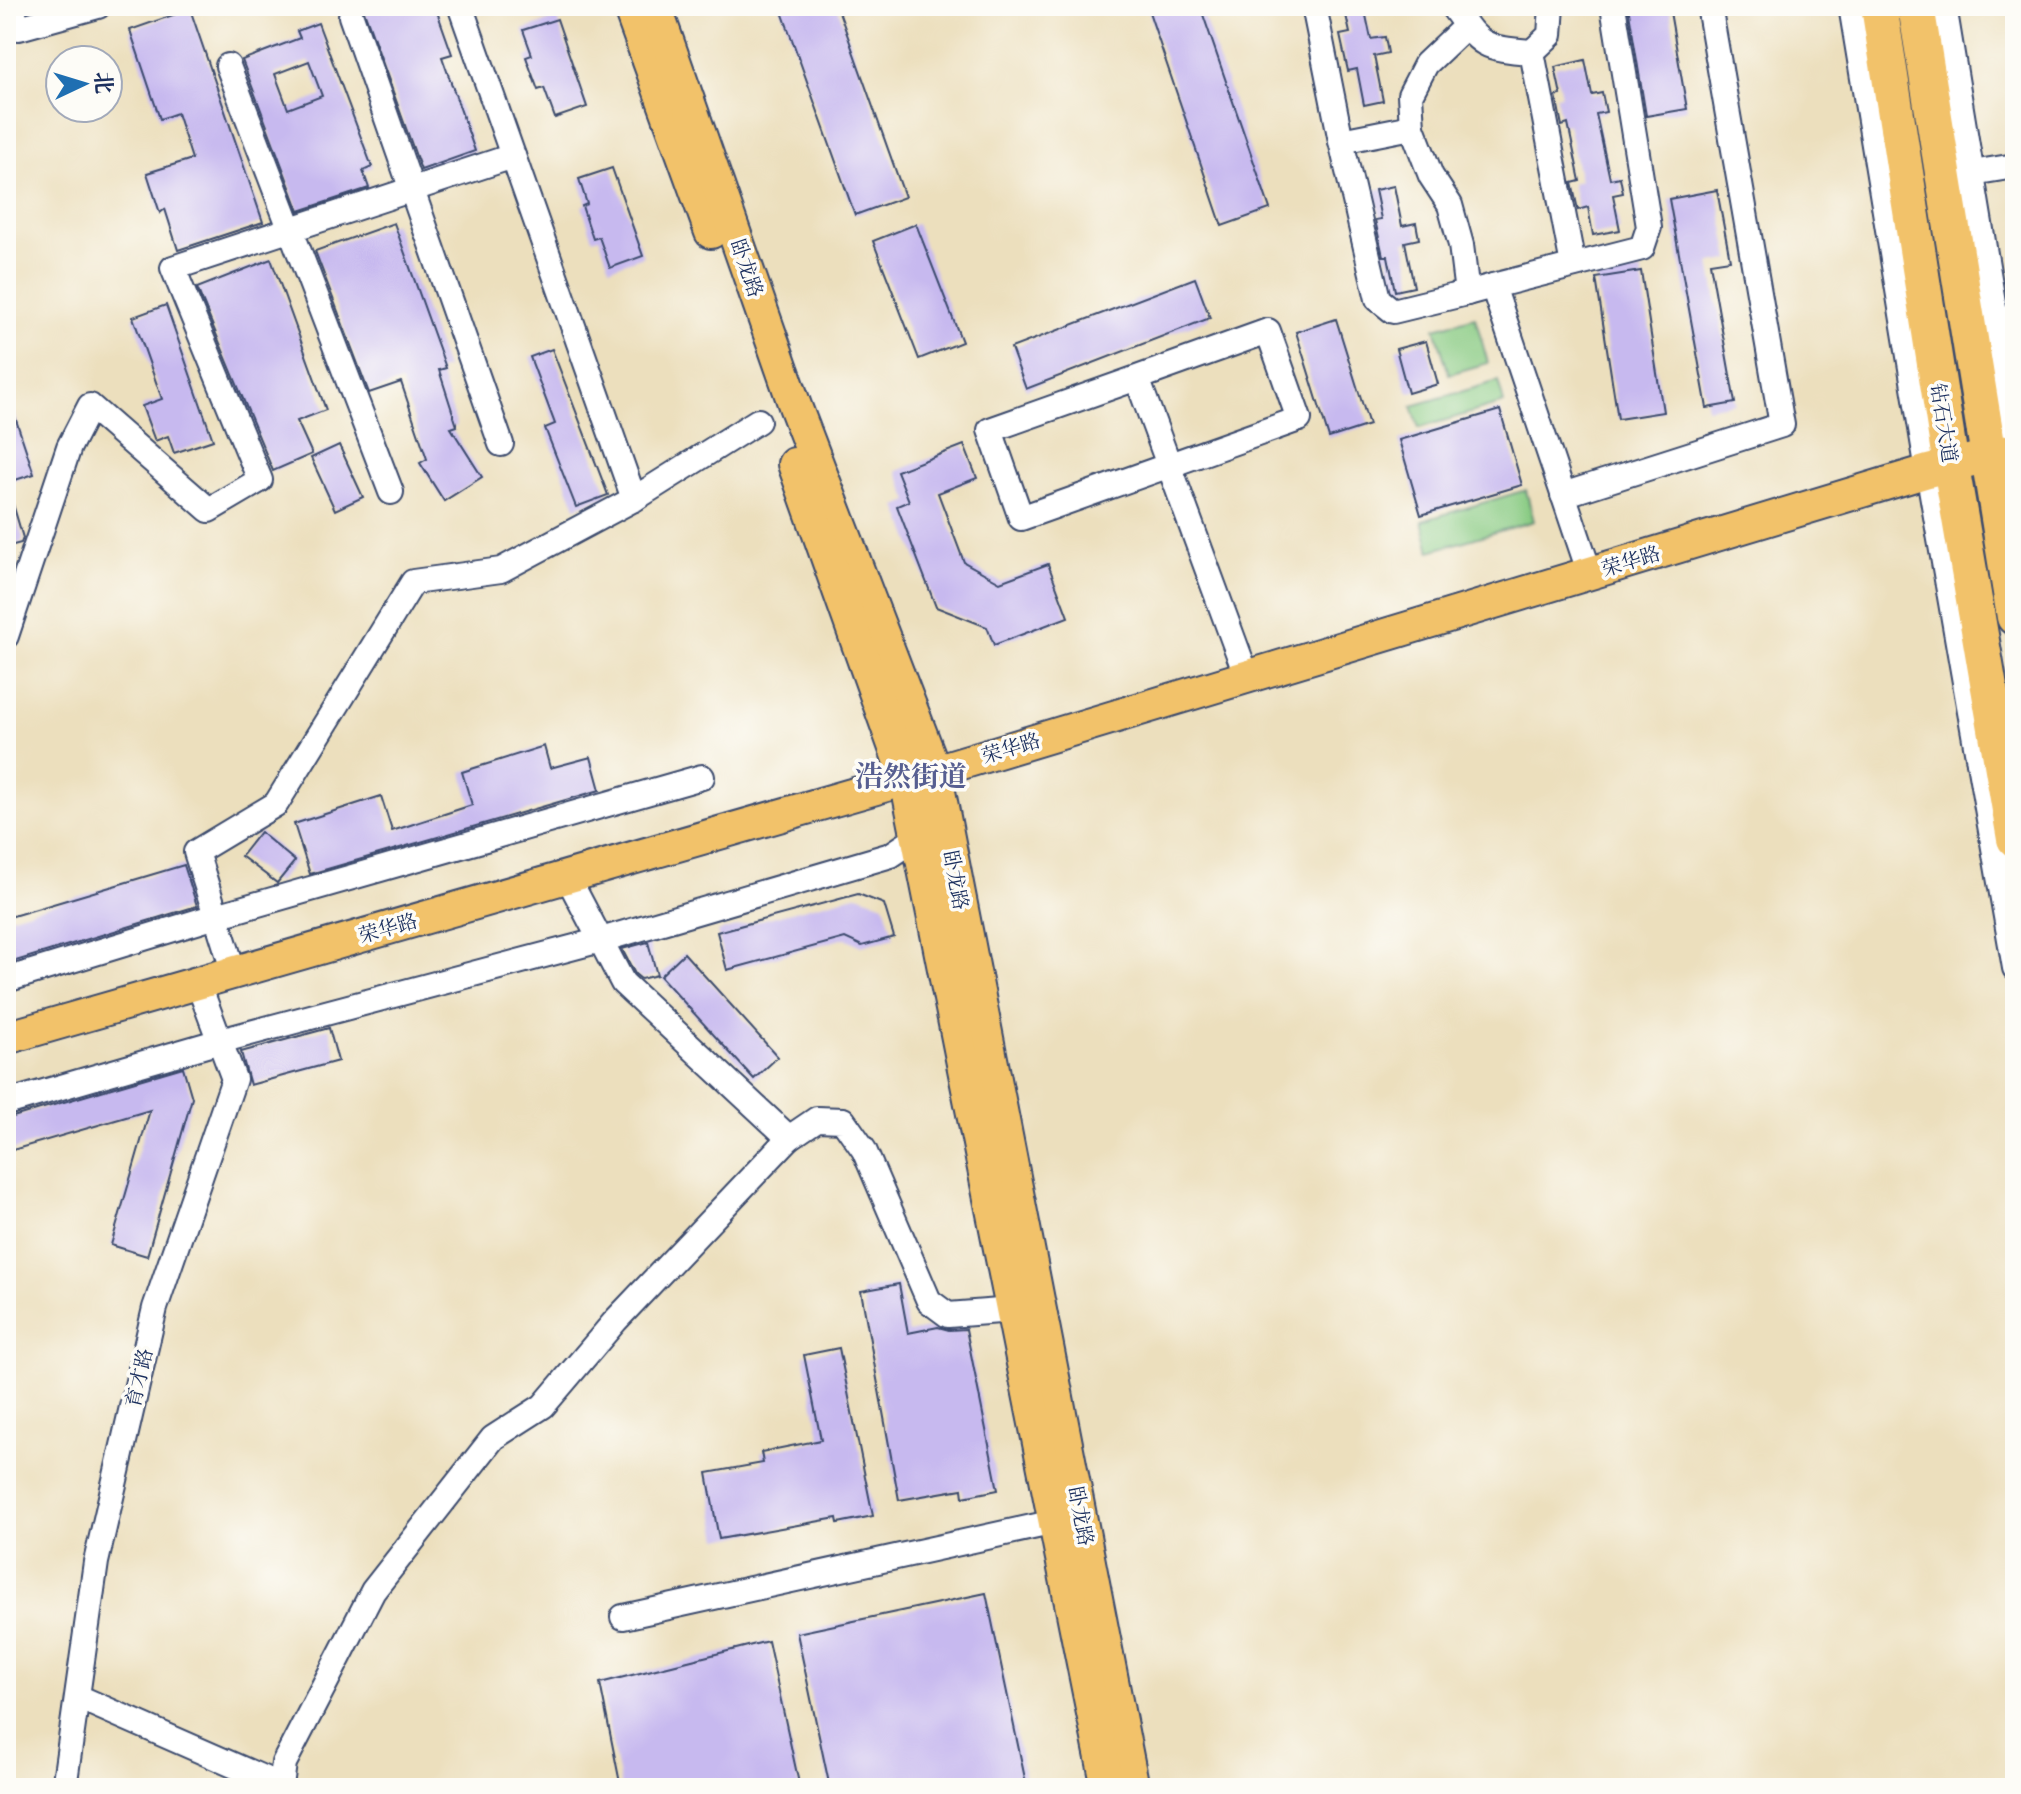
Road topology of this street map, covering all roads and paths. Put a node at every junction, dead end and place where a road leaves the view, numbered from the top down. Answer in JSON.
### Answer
{"nodes":[{"id":1,"x":11,"y":6,"type":"edge"},
{"id":2,"x":98,"y":6,"type":"edge"},
{"id":3,"x":629,"y":6,"type":"edge"},
{"id":4,"x":655,"y":6,"type":"edge"},
{"id":5,"x":1314,"y":6,"type":"edge"},
{"id":6,"x":1552,"y":6,"type":"edge"},
{"id":7,"x":1613,"y":6,"type":"edge"},
{"id":8,"x":1709,"y":6,"type":"edge"},
{"id":9,"x":1851,"y":6,"type":"edge"},
{"id":10,"x":1879,"y":6,"type":"edge"},
{"id":11,"x":1916,"y":6,"type":"edge"},
{"id":12,"x":1944,"y":6,"type":"edge"},
{"id":13,"x":462,"y":11,"type":"dead end"},
{"id":14,"x":351,"y":16,"type":"dead end"},
{"id":15,"x":1459,"y":16,"type":"edge"},
{"id":16,"x":1532,"y":52,"type":"junction"},
{"id":17,"x":228,"y":66,"type":"dead end"},
{"id":18,"x":1412,"y":127,"type":"junction"},
{"id":19,"x":1341,"y":141,"type":"junction"},
{"id":20,"x":513,"y":156,"type":"junction"},
{"id":21,"x":2015,"y":166,"type":"edge"},
{"id":22,"x":1964,"y":186,"type":"junction"},
{"id":23,"x":411,"y":189,"type":"junction"},
{"id":24,"x":290,"y":229,"type":"junction"},
{"id":25,"x":1573,"y":265,"type":"junction"},
{"id":26,"x":1493,"y":286,"type":"junction"},
{"id":27,"x":1467,"y":293,"type":"junction"},
{"id":28,"x":1137,"y":378,"type":"junction"},
{"id":29,"x":758,"y":421,"type":"dead end"},
{"id":30,"x":501,"y":444,"type":"dead end"},
{"id":31,"x":2005,"y":457,"type":"edge"},
{"id":32,"x":1168,"y":464,"type":"junction"},
{"id":33,"x":1939,"y":468,"type":"junction"},
{"id":34,"x":391,"y":492,"type":"dead end"},
{"id":35,"x":1563,"y":495,"type":"junction"},
{"id":36,"x":634,"y":499,"type":"junction"},
{"id":37,"x":1590,"y":574,"type":"junction"},
{"id":38,"x":1947,"y":580,"type":"junction"},
{"id":39,"x":2015,"y":617,"type":"edge"},
{"id":40,"x":7,"y":628,"type":"edge"},
{"id":41,"x":1981,"y":644,"type":"junction"},
{"id":42,"x":1247,"y":677,"type":"junction"},
{"id":43,"x":921,"y":775,"type":"junction"},
{"id":44,"x":702,"y":777,"type":"dead end"},
{"id":45,"x":918,"y":837,"type":"junction"},
{"id":46,"x":2015,"y":839,"type":"edge"},
{"id":47,"x":567,"y":876,"type":"junction"},
{"id":48,"x":216,"y":916,"type":"junction"},
{"id":49,"x":601,"y":940,"type":"junction"},
{"id":50,"x":2015,"y":968,"type":"edge"},
{"id":51,"x":234,"y":973,"type":"junction"},
{"id":52,"x":6,"y":980,"type":"edge"},
{"id":53,"x":198,"y":983,"type":"junction"},
{"id":54,"x":6,"y":1038,"type":"edge"},
{"id":55,"x":220,"y":1041,"type":"junction"},
{"id":56,"x":6,"y":1103,"type":"edge"},
{"id":57,"x":789,"y":1138,"type":"junction"},
{"id":58,"x":1013,"y":1310,"type":"junction"},
{"id":59,"x":1055,"y":1522,"type":"junction"},
{"id":60,"x":623,"y":1617,"type":"dead end"},
{"id":61,"x":78,"y":1697,"type":"junction"},
{"id":62,"x":64,"y":1788,"type":"edge"},
{"id":63,"x":1108,"y":1788,"type":"edge"},
{"id":64,"x":1133,"y":1788,"type":"edge"}],
"edges":[{"from":1,"to":2,"type":"street"},
{"from":3,"to":43,"type":"main road","name":"卧龙路"},
{"from":4,"to":43,"type":"main road","name":"卧龙路"},
{"from":5,"to":19,"type":"street"},
{"from":6,"to":16,"type":"street"},
{"from":7,"to":25,"type":"street"},
{"from":8,"to":35,"type":"street"},
{"from":9,"to":33,"type":"street"},
{"from":10,"to":33,"type":"highway","name":"钻石大道"},
{"from":11,"to":22,"type":"highway","name":"钻石大道"},
{"from":12,"to":22,"type":"street"},
{"from":13,"to":20,"type":"street"},
{"from":14,"to":23,"type":"street"},
{"from":15,"to":16,"type":"street"},
{"from":15,"to":18,"type":"street"},
{"from":16,"to":25,"type":"street"},
{"from":17,"to":24,"type":"street"},
{"from":18,"to":19,"type":"street"},
{"from":18,"to":27,"type":"street"},
{"from":19,"to":27,"type":"street"},
{"from":20,"to":23,"type":"street"},
{"from":20,"to":36,"type":"street"},
{"from":21,"to":22,"type":"street"},
{"from":22,"to":31,"type":"highway","name":"钻石大道"},
{"from":23,"to":24,"type":"street"},
{"from":23,"to":30,"type":"street"},
{"from":24,"to":34,"type":"street"},
{"from":24,"to":40,"type":"street"},
{"from":25,"to":26,"type":"street"},
{"from":26,"to":27,"type":"street"},
{"from":26,"to":35,"type":"street"},
{"from":28,"to":32,"type":"street"},
{"from":28,"to":32,"type":"street"},
{"from":28,"to":32,"type":"street"},
{"from":29,"to":36,"type":"street"},
{"from":31,"to":33,"type":"main road","name":"荣华路"},
{"from":31,"to":39,"type":"highway","name":"钻石大道"},
{"from":32,"to":42,"type":"street"},
{"from":33,"to":37,"type":"main road","name":"荣华路"},
{"from":33,"to":38,"type":"street"},
{"from":33,"to":41,"type":"highway","name":"钻石大道"},
{"from":35,"to":37,"type":"street"},
{"from":36,"to":48,"type":"street"},
{"from":37,"to":42,"type":"main road","name":"荣华路"},
{"from":38,"to":41,"type":"street"},
{"from":38,"to":50,"type":"street"},
{"from":41,"to":46,"type":"highway","name":"钻石大道"},
{"from":42,"to":43,"type":"main road","name":"荣华路"},
{"from":43,"to":45,"type":"main road","name":"卧龙路"},
{"from":43,"to":47,"type":"main road","name":"荣华路"},
{"from":43,"to":64,"type":"main road","name":"卧龙路"},
{"from":44,"to":48,"type":"street"},
{"from":45,"to":49,"type":"street"},
{"from":45,"to":58,"type":"main road","name":"卧龙路"},
{"from":47,"to":49,"type":"street"},
{"from":47,"to":51,"type":"main road","name":"荣华路"},
{"from":48,"to":51,"type":"street"},
{"from":48,"to":52,"type":"street"},
{"from":49,"to":55,"type":"street"},
{"from":49,"to":57,"type":"street"},
{"from":51,"to":53,"type":"main road","name":"荣华路"},
{"from":53,"to":54,"type":"main road","name":"荣华路"},
{"from":53,"to":55,"type":"street","name":"育才路"},
{"from":55,"to":56,"type":"street"},
{"from":55,"to":61,"type":"street","name":"育才路"},
{"from":57,"to":58,"type":"street"},
{"from":57,"to":61,"type":"street"},
{"from":58,"to":59,"type":"main road","name":"卧龙路"},
{"from":59,"to":60,"type":"street"},
{"from":59,"to":63,"type":"main road","name":"卧龙路"},
{"from":61,"to":62,"type":"street","name":"育才路"}]}
